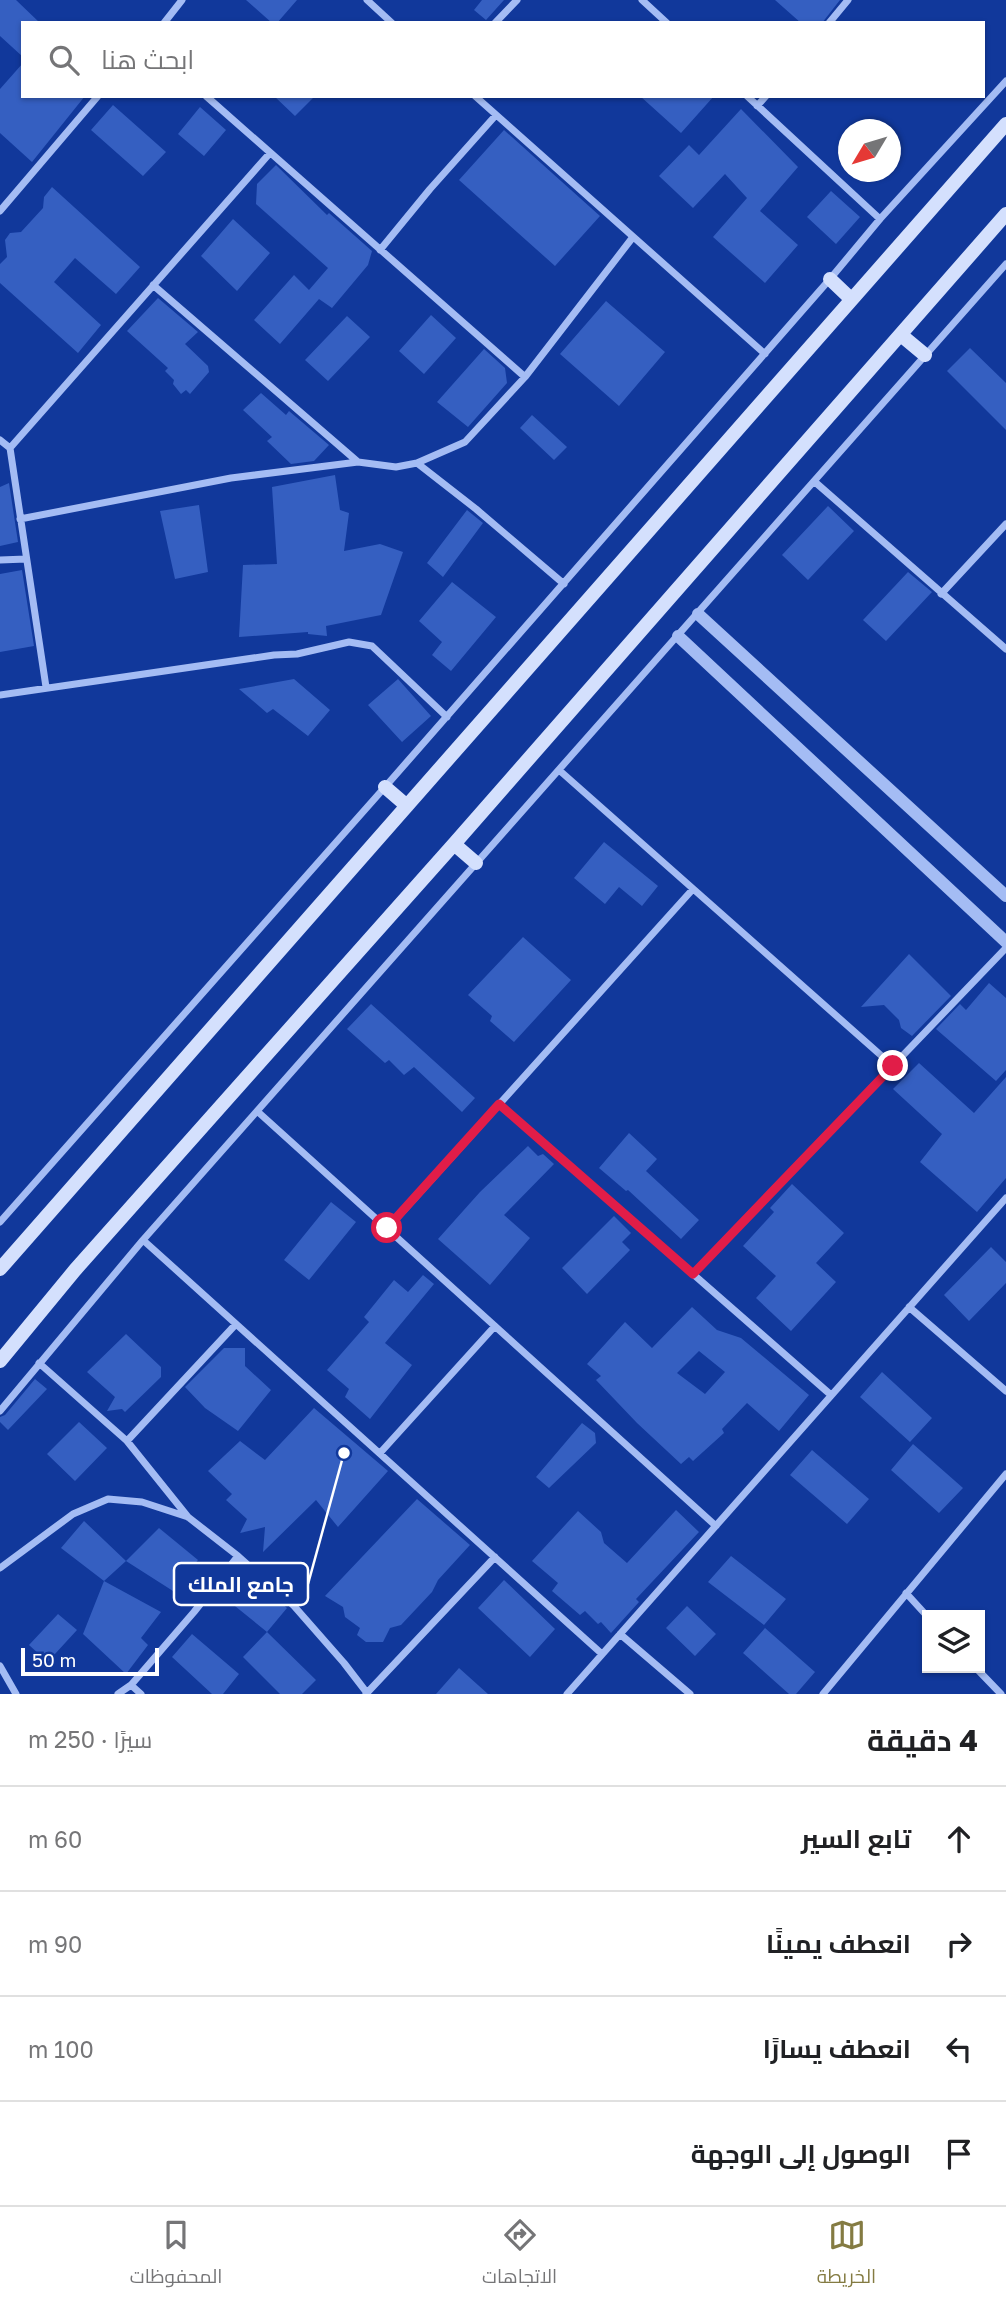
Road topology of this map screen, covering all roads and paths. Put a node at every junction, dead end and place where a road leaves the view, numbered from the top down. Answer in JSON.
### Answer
{"nodes":[{"id":1,"x":182,"y":0,"type":"edge"},
{"id":2,"x":366,"y":0,"type":"edge"},
{"id":3,"x":517,"y":0,"type":"edge"},
{"id":4,"x":642,"y":0,"type":"edge"},
{"id":5,"x":848,"y":0,"type":"edge"},
{"id":6,"x":166,"y":21,"type":"edge"},
{"id":7,"x":390,"y":21,"type":"edge"},
{"id":8,"x":497,"y":21,"type":"edge"},
{"id":9,"x":665,"y":21,"type":"edge"},
{"id":10,"x":831,"y":21,"type":"edge"},
{"id":11,"x":1006,"y":81,"type":"edge"},
{"id":12,"x":96,"y":98,"type":"edge"},
{"id":13,"x":208,"y":98,"type":"edge"},
{"id":14,"x":477,"y":98,"type":"edge"},
{"id":15,"x":749,"y":98,"type":"edge"},
{"id":16,"x":764,"y":98,"type":"edge"},
{"id":17,"x":757,"y":106,"type":"junction"},
{"id":18,"x":496,"y":115,"type":"junction"},
{"id":19,"x":1006,"y":124,"type":"edge"},
{"id":20,"x":270,"y":153,"type":"junction"},
{"id":21,"x":0,"y":211,"type":"edge"},
{"id":22,"x":1006,"y":214,"type":"edge"},
{"id":23,"x":880,"y":219,"type":"junction"},
{"id":24,"x":633,"y":237,"type":"junction"},
{"id":25,"x":380,"y":250,"type":"junction"},
{"id":26,"x":1006,"y":264,"type":"edge"},
{"id":27,"x":830,"y":279,"type":"junction"},
{"id":28,"x":153,"y":285,"type":"junction"},
{"id":29,"x":852,"y":299,"type":"junction"},
{"id":30,"x":901,"y":335,"type":"junction"},
{"id":31,"x":765,"y":354,"type":"junction"},
{"id":32,"x":925,"y":355,"type":"junction"},
{"id":33,"x":525,"y":377,"type":"junction"},
{"id":34,"x":0,"y":440,"type":"edge"},
{"id":35,"x":9,"y":448,"type":"junction"},
{"id":36,"x":358,"y":462,"type":"junction"},
{"id":37,"x":417,"y":463,"type":"junction"},
{"id":38,"x":815,"y":482,"type":"junction"},
{"id":39,"x":20,"y":519,"type":"junction"},
{"id":40,"x":1006,"y":524,"type":"edge"},
{"id":41,"x":26,"y":559,"type":"junction"},
{"id":42,"x":0,"y":560,"type":"edge"},
{"id":43,"x":564,"y":584,"type":"junction"},
{"id":44,"x":941,"y":594,"type":"junction"},
{"id":45,"x":698,"y":614,"type":"junction"},
{"id":46,"x":678,"y":636,"type":"junction"},
{"id":47,"x":1006,"y":649,"type":"edge"},
{"id":48,"x":46,"y":687,"type":"junction"},
{"id":49,"x":0,"y":695,"type":"edge"},
{"id":50,"x":447,"y":717,"type":"junction"},
{"id":51,"x":559,"y":770,"type":"junction"},
{"id":52,"x":386,"y":787,"type":"junction"},
{"id":53,"x":407,"y":806,"type":"junction"},
{"id":54,"x":454,"y":844,"type":"junction"},
{"id":55,"x":477,"y":863,"type":"junction"},
{"id":56,"x":694,"y":889,"type":"junction"},
{"id":57,"x":1006,"y":896,"type":"edge"},
{"id":58,"x":1006,"y":942,"type":"edge"},
{"id":59,"x":1006,"y":948,"type":"edge"},
{"id":60,"x":893,"y":1066,"type":"junction"},
{"id":61,"x":499,"y":1104,"type":"junction"},
{"id":62,"x":257,"y":1111,"type":"junction"},
{"id":63,"x":1006,"y":1198,"type":"edge"},
{"id":64,"x":0,"y":1222,"type":"edge"},
{"id":65,"x":387,"y":1228,"type":"junction"},
{"id":66,"x":144,"y":1240,"type":"junction"},
{"id":67,"x":0,"y":1269,"type":"edge"},
{"id":68,"x":693,"y":1274,"type":"junction"},
{"id":69,"x":909,"y":1307,"type":"junction"},
{"id":70,"x":236,"y":1324,"type":"junction"},
{"id":71,"x":495,"y":1326,"type":"junction"},
{"id":72,"x":0,"y":1361,"type":"edge"},
{"id":73,"x":39,"y":1363,"type":"junction"},
{"id":74,"x":1006,"y":1391,"type":"edge"},
{"id":75,"x":831,"y":1395,"type":"junction"},
{"id":76,"x":0,"y":1411,"type":"edge"},
{"id":77,"x":127,"y":1441,"type":"junction"},
{"id":78,"x":380,"y":1453,"type":"junction"},
{"id":79,"x":1006,"y":1474,"type":"edge"},
{"id":80,"x":188,"y":1517,"type":"junction"},
{"id":81,"x":716,"y":1525,"type":"junction"},
{"id":82,"x":238,"y":1556,"type":"junction"},
{"id":83,"x":495,"y":1557,"type":"junction"},
{"id":84,"x":0,"y":1568,"type":"edge"},
{"id":85,"x":906,"y":1593,"type":"junction"},
{"id":86,"x":922,"y":1611,"type":"edge"},
{"id":87,"x":620,"y":1634,"type":"junction"},
{"id":88,"x":602,"y":1654,"type":"junction"},
{"id":89,"x":0,"y":1666,"type":"edge"},
{"id":90,"x":981,"y":1673,"type":"edge"},
{"id":91,"x":131,"y":1685,"type":"junction"},
{"id":92,"x":16,"y":1694,"type":"edge"},
{"id":93,"x":118,"y":1694,"type":"edge"},
{"id":94,"x":141,"y":1694,"type":"edge"},
{"id":95,"x":367,"y":1694,"type":"edge"},
{"id":96,"x":566,"y":1694,"type":"edge"},
{"id":97,"x":690,"y":1694,"type":"edge"},
{"id":98,"x":823,"y":1694,"type":"edge"},
{"id":99,"x":1001,"y":1694,"type":"edge"}],
"edges":[{"from":1,"to":6,"type":"street"},
{"from":2,"to":7,"type":"street"},
{"from":3,"to":8,"type":"street"},
{"from":4,"to":9,"type":"street"},
{"from":5,"to":10,"type":"street"},
{"from":11,"to":23,"type":"street"},
{"from":12,"to":21,"type":"street"},
{"from":13,"to":20,"type":"street"},
{"from":14,"to":18,"type":"street"},
{"from":15,"to":17,"type":"street"},
{"from":16,"to":17,"type":"street"},
{"from":17,"to":23,"type":"street"},
{"from":18,"to":24,"type":"street"},
{"from":18,"to":25,"type":"street"},
{"from":19,"to":29,"type":"main road"},
{"from":20,"to":25,"type":"street"},
{"from":20,"to":28,"type":"street"},
{"from":22,"to":30,"type":"main road"},
{"from":23,"to":27,"type":"street"},
{"from":24,"to":31,"type":"street"},
{"from":24,"to":33,"type":"street"},
{"from":25,"to":33,"type":"street"},
{"from":26,"to":32,"type":"street"},
{"from":27,"to":29,"type":"main road"},
{"from":27,"to":31,"type":"street"},
{"from":28,"to":35,"type":"street"},
{"from":28,"to":36,"type":"street"},
{"from":29,"to":53,"type":"main road"},
{"from":30,"to":32,"type":"main road"},
{"from":30,"to":54,"type":"main road"},
{"from":31,"to":43,"type":"street"},
{"from":32,"to":38,"type":"street"},
{"from":33,"to":37,"type":"street"},
{"from":34,"to":35,"type":"street"},
{"from":35,"to":39,"type":"street"},
{"from":36,"to":37,"type":"street"},
{"from":36,"to":39,"type":"street"},
{"from":37,"to":43,"type":"street"},
{"from":38,"to":44,"type":"street"},
{"from":38,"to":45,"type":"street"},
{"from":39,"to":41,"type":"street"},
{"from":40,"to":44,"type":"street"},
{"from":41,"to":42,"type":"street"},
{"from":41,"to":48,"type":"street"},
{"from":43,"to":50,"type":"street"},
{"from":44,"to":47,"type":"street"},
{"from":45,"to":46,"type":"street"},
{"from":45,"to":57,"type":"street"},
{"from":46,"to":51,"type":"street"},
{"from":46,"to":58,"type":"street"},
{"from":48,"to":49,"type":"street"},
{"from":48,"to":50,"type":"street"},
{"from":50,"to":52,"type":"street"},
{"from":51,"to":55,"type":"street"},
{"from":51,"to":56,"type":"street"},
{"from":52,"to":53,"type":"main road"},
{"from":52,"to":64,"type":"street"},
{"from":53,"to":67,"type":"main road"},
{"from":54,"to":55,"type":"main road"},
{"from":54,"to":72,"type":"main road"},
{"from":55,"to":62,"type":"street"},
{"from":56,"to":60,"type":"street"},
{"from":56,"to":61,"type":"street"},
{"from":59,"to":60,"type":"street"},
{"from":60,"to":68,"type":"street"},
{"from":61,"to":65,"type":"street"},
{"from":61,"to":68,"type":"street"},
{"from":62,"to":65,"type":"street"},
{"from":62,"to":66,"type":"street"},
{"from":63,"to":69,"type":"street"},
{"from":65,"to":71,"type":"street"},
{"from":66,"to":70,"type":"street"},
{"from":66,"to":73,"type":"street"},
{"from":68,"to":75,"type":"street"},
{"from":69,"to":74,"type":"street"},
{"from":69,"to":75,"type":"street"},
{"from":70,"to":77,"type":"street"},
{"from":70,"to":78,"type":"street"},
{"from":71,"to":78,"type":"street"},
{"from":71,"to":81,"type":"street"},
{"from":73,"to":76,"type":"street"},
{"from":73,"to":77,"type":"street"},
{"from":75,"to":81,"type":"street"},
{"from":77,"to":80,"type":"street"},
{"from":78,"to":83,"type":"street"},
{"from":79,"to":85,"type":"street"},
{"from":80,"to":82,"type":"street"},
{"from":80,"to":84,"type":"street"},
{"from":81,"to":87,"type":"street"},
{"from":82,"to":91,"type":"street"},
{"from":82,"to":95,"type":"street"},
{"from":83,"to":88,"type":"street"},
{"from":83,"to":95,"type":"street"},
{"from":85,"to":86,"type":"street"},
{"from":85,"to":98,"type":"street"},
{"from":87,"to":88,"type":"street"},
{"from":87,"to":97,"type":"street"},
{"from":88,"to":96,"type":"street"},
{"from":89,"to":92,"type":"street"},
{"from":90,"to":99,"type":"street"},
{"from":91,"to":93,"type":"street"},
{"from":91,"to":94,"type":"street"}]}
